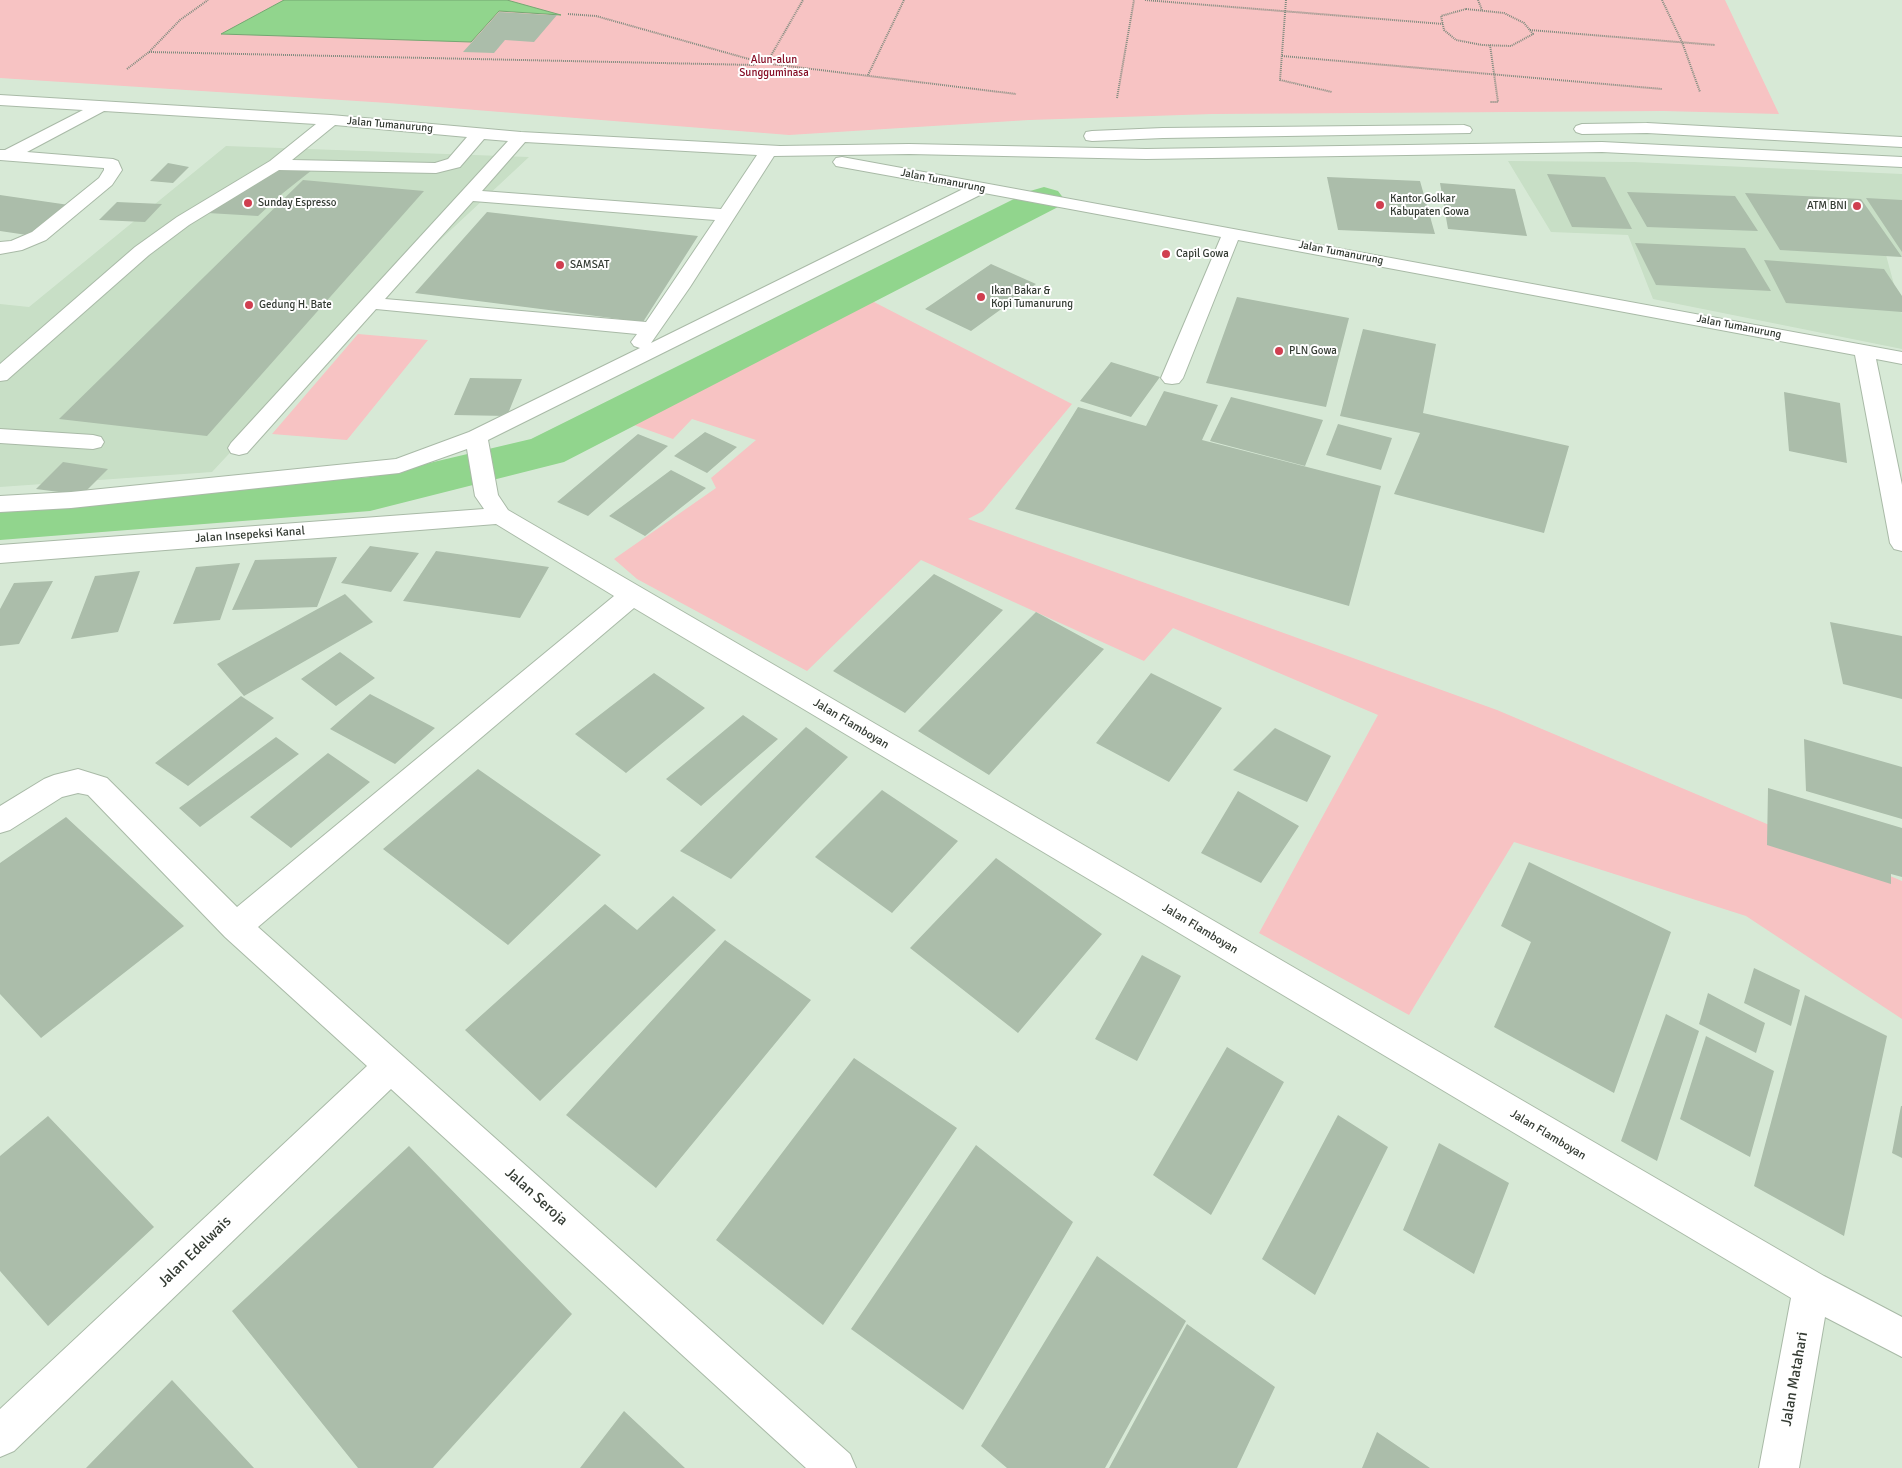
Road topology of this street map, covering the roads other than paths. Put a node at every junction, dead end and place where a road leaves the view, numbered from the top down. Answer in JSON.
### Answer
{"nodes":[{"id":1,"x":0,"y":100,"type":"edge"},
{"id":2,"x":102,"y":106,"type":"junction"},
{"id":3,"x":331,"y":120,"type":"junction"},
{"id":4,"x":1568,"y":129,"type":"dead end"},
{"id":5,"x":1479,"y":130,"type":"dead end"},
{"id":6,"x":479,"y":134,"type":"junction"},
{"id":7,"x":521,"y":137,"type":"junction"},
{"id":8,"x":1902,"y":142,"type":"edge"},
{"id":9,"x":909,"y":149,"type":"junction"},
{"id":10,"x":774,"y":150,"type":"junction"},
{"id":11,"x":4,"y":155,"type":"edge"},
{"id":12,"x":1902,"y":162,"type":"edge"},
{"id":13,"x":276,"y":165,"type":"junction"},
{"id":14,"x":980,"y":188,"type":"junction"},
{"id":15,"x":468,"y":195,"type":"junction"},
{"id":16,"x":725,"y":215,"type":"junction"},
{"id":17,"x":1232,"y":233,"type":"junction"},
{"id":18,"x":0,"y":248,"type":"edge"},
{"id":19,"x":369,"y":303,"type":"junction"},
{"id":20,"x":1864,"y":350,"type":"junction"},
{"id":21,"x":1902,"y":358,"type":"edge"},
{"id":22,"x":0,"y":375,"type":"edge"},
{"id":23,"x":1172,"y":378,"type":"dead end"},
{"id":24,"x":0,"y":436,"type":"edge"},
{"id":25,"x":93,"y":442,"type":"dead end"},
{"id":26,"x":477,"y":445,"type":"junction"},
{"id":27,"x":240,"y":448,"type":"dead end"},
{"id":28,"x":0,"y":504,"type":"edge"},
{"id":29,"x":493,"y":506,"type":"junction"},
{"id":30,"x":1902,"y":543,"type":"edge"},
{"id":31,"x":0,"y":554,"type":"edge"},
{"id":32,"x":632,"y":595,"type":"junction"},
{"id":33,"x":0,"y":821,"type":"edge"},
{"id":34,"x":236,"y":927,"type":"junction"},
{"id":35,"x":391,"y":1066,"type":"junction"},
{"id":36,"x":1811,"y":1289,"type":"junction"},
{"id":37,"x":1902,"y":1338,"type":"edge"},
{"id":38,"x":0,"y":1437,"type":"edge"},
{"id":39,"x":836,"y":1468,"type":"edge"},
{"id":40,"x":1779,"y":1468,"type":"edge"}],
"edges":[{"from":1,"to":2,"type":"street","name":"Jalan Tumanurung"},
{"from":2,"to":3,"type":"street","name":"Jalan Tumanurung"},
{"from":2,"to":11,"type":"street"},
{"from":3,"to":6,"type":"street","name":"Jalan Tumanurung"},
{"from":3,"to":13,"type":"street"},
{"from":4,"to":8,"type":"street"},
{"from":5,"to":9,"type":"street","name":"Jalan Tumanurung"},
{"from":6,"to":7,"type":"street","name":"Jalan Tumanurung"},
{"from":6,"to":13,"type":"street"},
{"from":7,"to":10,"type":"street","name":"Jalan Tumanurung"},
{"from":7,"to":15,"type":"street"},
{"from":9,"to":10,"type":"street","name":"Jalan Tumanurung"},
{"from":9,"to":12,"type":"street","name":"Jalan Tumanurung"},
{"from":10,"to":14,"type":"street","name":"Jalan Tumanurung"},
{"from":10,"to":16,"type":"street"},
{"from":11,"to":18,"type":"street"},
{"from":13,"to":22,"type":"street"},
{"from":14,"to":17,"type":"street","name":"Jalan Tumanurung"},
{"from":14,"to":26,"type":"street"},
{"from":15,"to":16,"type":"street"},
{"from":15,"to":19,"type":"street"},
{"from":16,"to":19,"type":"street"},
{"from":17,"to":20,"type":"street","name":"Jalan Tumanurung"},
{"from":17,"to":23,"type":"street"},
{"from":19,"to":27,"type":"street"},
{"from":20,"to":21,"type":"street","name":"Jalan Tumanurung"},
{"from":20,"to":30,"type":"street"},
{"from":24,"to":25,"type":"street"},
{"from":26,"to":28,"type":"street"},
{"from":26,"to":29,"type":"street"},
{"from":29,"to":31,"type":"street","name":"Jalan Insepeksi Kanal"},
{"from":29,"to":32,"type":"street","name":"Jalan Flamboyan"},
{"from":32,"to":34,"type":"street"},
{"from":32,"to":36,"type":"street","name":"Jalan Flamboyan"},
{"from":33,"to":34,"type":"street","name":"Jalan Seroja"},
{"from":34,"to":35,"type":"street","name":"Jalan Seroja"},
{"from":35,"to":38,"type":"street","name":"Jalan Edelwais"},
{"from":35,"to":39,"type":"street","name":"Jalan Seroja"},
{"from":36,"to":37,"type":"street","name":"Jalan Flamboyan"},
{"from":36,"to":40,"type":"street","name":"Jalan Matahari"}]}
